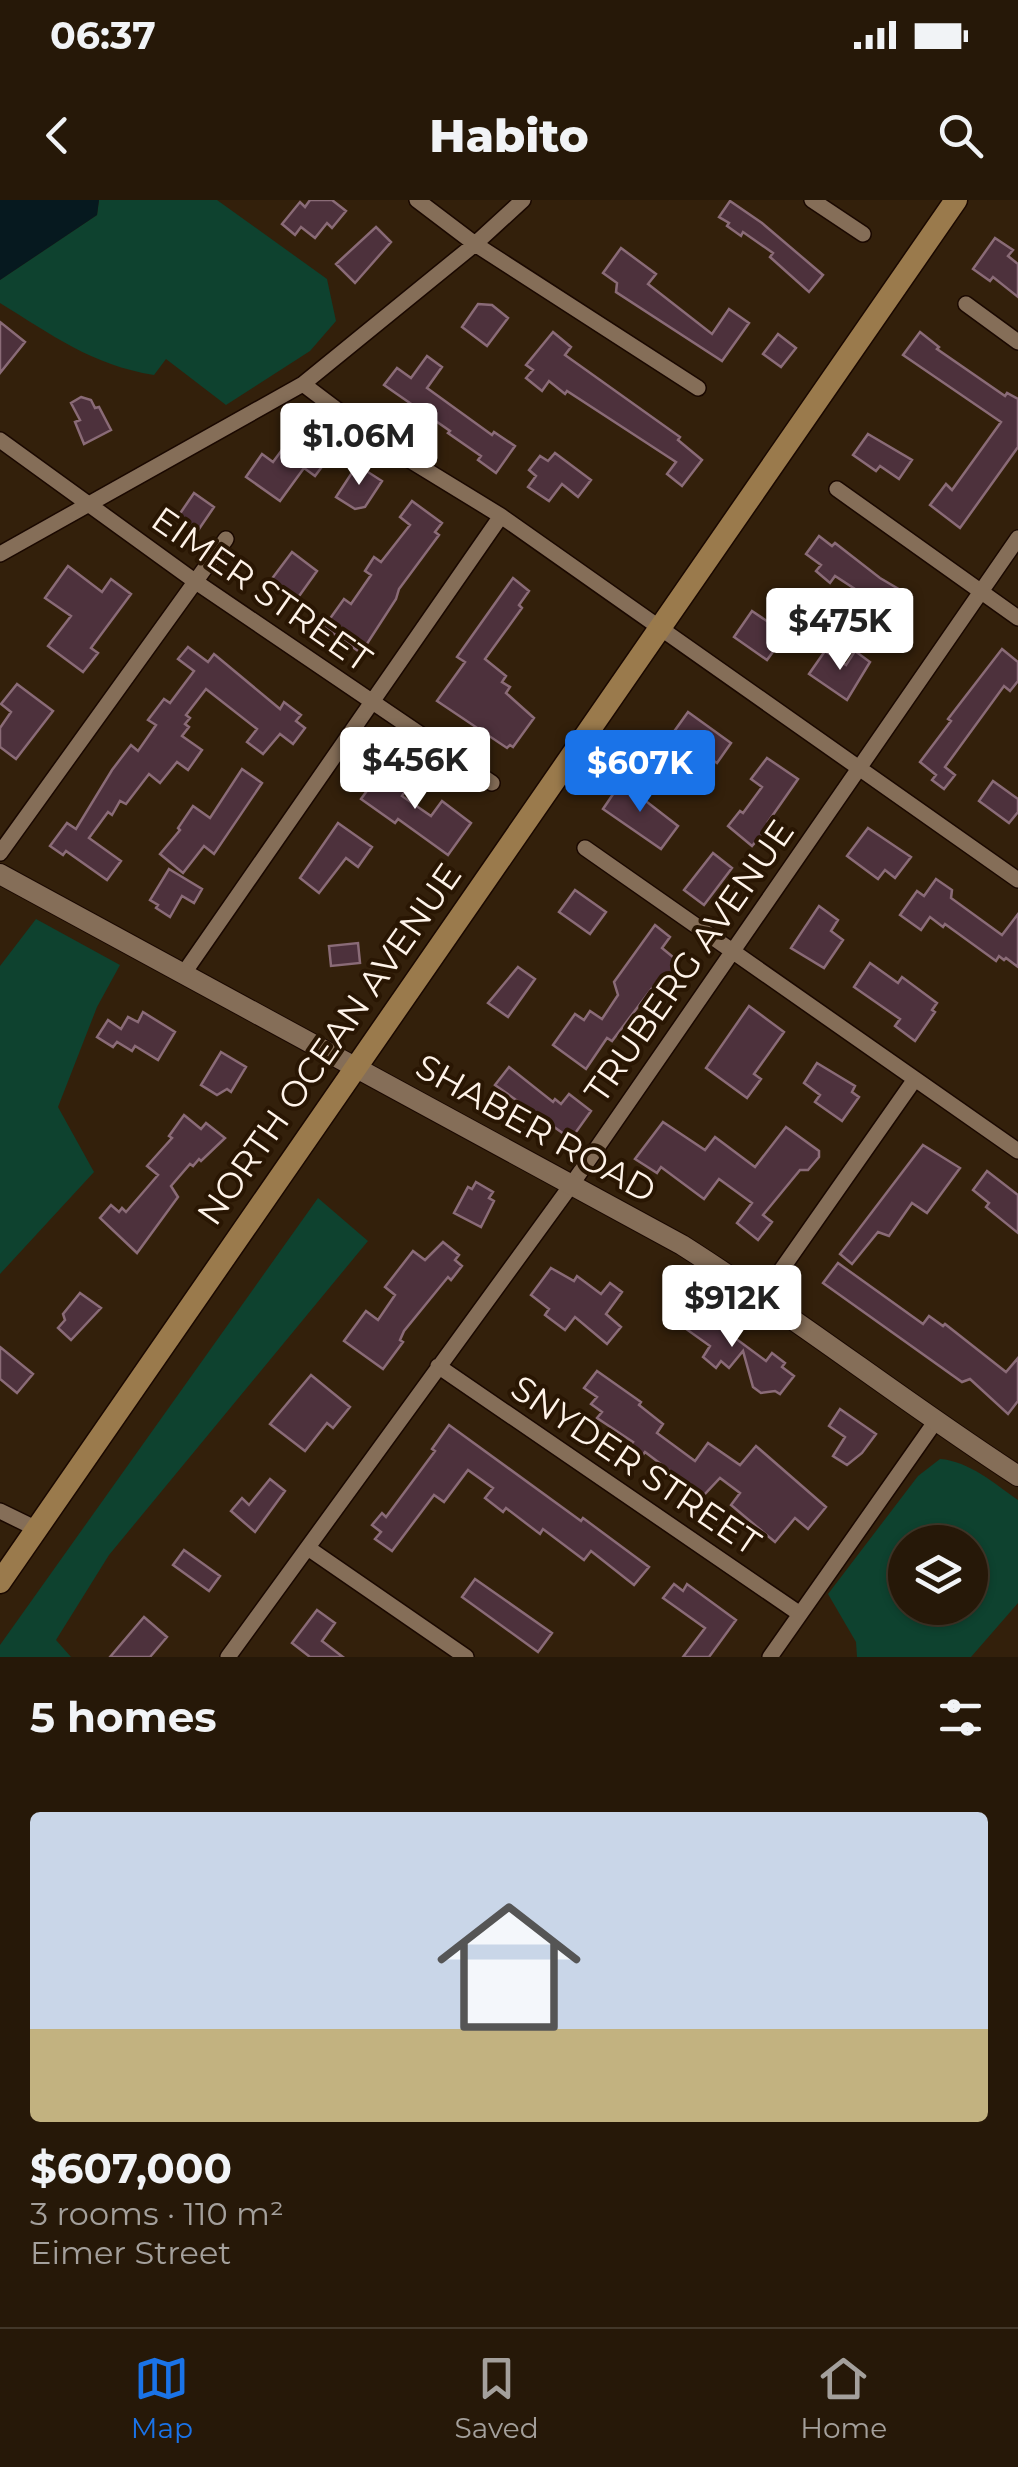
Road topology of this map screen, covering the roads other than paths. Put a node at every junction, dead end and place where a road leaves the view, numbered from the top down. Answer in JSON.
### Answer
{"nodes":[{"id":1,"x":417,"y":200,"type":"edge"},
{"id":2,"x":522,"y":200,"type":"edge"},
{"id":3,"x":812,"y":200,"type":"edge"},
{"id":4,"x":956,"y":200,"type":"edge"},
{"id":5,"x":863,"y":234,"type":"dead end"},
{"id":6,"x":475,"y":244,"type":"junction"},
{"id":7,"x":966,"y":304,"type":"dead end"},
{"id":8,"x":1018,"y":342,"type":"edge"},
{"id":9,"x":304,"y":384,"type":"junction"},
{"id":10,"x":698,"y":388,"type":"dead end"},
{"id":11,"x":0,"y":440,"type":"edge"},
{"id":12,"x":837,"y":490,"type":"dead end"},
{"id":13,"x":90,"y":504,"type":"junction"},
{"id":14,"x":501,"y":516,"type":"junction"},
{"id":15,"x":1018,"y":538,"type":"edge"},
{"id":16,"x":226,"y":539,"type":"dead end"},
{"id":17,"x":0,"y":554,"type":"edge"},
{"id":18,"x":196,"y":582,"type":"junction"},
{"id":19,"x":980,"y":592,"type":"junction"},
{"id":20,"x":1018,"y":618,"type":"edge"},
{"id":21,"x":660,"y":627,"type":"junction"},
{"id":22,"x":372,"y":702,"type":"junction"},
{"id":23,"x":859,"y":768,"type":"junction"},
{"id":24,"x":492,"y":783,"type":"dead end"},
{"id":25,"x":585,"y":848,"type":"dead end"},
{"id":26,"x":0,"y":854,"type":"edge"},
{"id":27,"x":0,"y":874,"type":"edge"},
{"id":28,"x":1018,"y":880,"type":"edge"},
{"id":29,"x":732,"y":950,"type":"junction"},
{"id":30,"x":184,"y":973,"type":"junction"},
{"id":31,"x":355,"y":1067,"type":"junction"},
{"id":32,"x":914,"y":1079,"type":"junction"},
{"id":33,"x":1018,"y":1150,"type":"edge"},
{"id":34,"x":572,"y":1184,"type":"junction"},
{"id":35,"x":763,"y":1296,"type":"junction"},
{"id":36,"x":438,"y":1366,"type":"junction"},
{"id":37,"x":935,"y":1422,"type":"junction"},
{"id":38,"x":1018,"y":1476,"type":"edge"},
{"id":39,"x":0,"y":1512,"type":"edge"},
{"id":40,"x":37,"y":1529,"type":"junction"},
{"id":41,"x":308,"y":1548,"type":"junction"},
{"id":42,"x":0,"y":1582,"type":"edge"},
{"id":43,"x":800,"y":1614,"type":"junction"},
{"id":44,"x":228,"y":1657,"type":"edge"},
{"id":45,"x":466,"y":1657,"type":"edge"},
{"id":46,"x":770,"y":1657,"type":"edge"}],
"edges":[{"from":1,"to":6,"type":"street"},
{"from":2,"to":6,"type":"street"},
{"from":3,"to":5,"type":"street"},
{"from":4,"to":21,"type":"main road","name":"NORTH OCEAN AVENUE"},
{"from":6,"to":9,"type":"street"},
{"from":6,"to":10,"type":"street"},
{"from":7,"to":8,"type":"street"},
{"from":9,"to":13,"type":"street"},
{"from":9,"to":14,"type":"street"},
{"from":11,"to":13,"type":"street","name":"EIMER STREET"},
{"from":12,"to":19,"type":"street"},
{"from":13,"to":17,"type":"street"},
{"from":13,"to":18,"type":"street","name":"EIMER STREET"},
{"from":14,"to":21,"type":"street"},
{"from":14,"to":22,"type":"street"},
{"from":15,"to":19,"type":"street","name":"TRUBERG AVENUE"},
{"from":16,"to":18,"type":"street"},
{"from":18,"to":22,"type":"street","name":"EIMER STREET"},
{"from":18,"to":26,"type":"street"},
{"from":19,"to":20,"type":"street"},
{"from":19,"to":23,"type":"street","name":"TRUBERG AVENUE"},
{"from":21,"to":23,"type":"street"},
{"from":21,"to":31,"type":"main road","name":"NORTH OCEAN AVENUE"},
{"from":22,"to":24,"type":"street","name":"EIMER STREET"},
{"from":22,"to":30,"type":"street"},
{"from":23,"to":28,"type":"street"},
{"from":23,"to":29,"type":"street","name":"TRUBERG AVENUE"},
{"from":25,"to":29,"type":"street"},
{"from":27,"to":30,"type":"street","name":"SHABER ROAD"},
{"from":29,"to":32,"type":"street"},
{"from":29,"to":34,"type":"street","name":"TRUBERG AVENUE"},
{"from":30,"to":31,"type":"street","name":"SHABER ROAD"},
{"from":31,"to":34,"type":"street","name":"SHABER ROAD"},
{"from":31,"to":40,"type":"main road","name":"NORTH OCEAN AVENUE"},
{"from":32,"to":33,"type":"street"},
{"from":32,"to":35,"type":"street"},
{"from":34,"to":35,"type":"street","name":"SHABER ROAD"},
{"from":34,"to":36,"type":"street","name":"TRUBERG AVENUE"},
{"from":35,"to":37,"type":"street","name":"SHABER ROAD"},
{"from":36,"to":41,"type":"street","name":"TRUBERG AVENUE"},
{"from":36,"to":43,"type":"street","name":"SNYDER STREET"},
{"from":37,"to":38,"type":"street","name":"SHABER ROAD"},
{"from":37,"to":43,"type":"street"},
{"from":39,"to":40,"type":"street"},
{"from":40,"to":42,"type":"main road","name":"NORTH OCEAN AVENUE"},
{"from":41,"to":44,"type":"street","name":"TRUBERG AVENUE"},
{"from":41,"to":45,"type":"street"},
{"from":43,"to":46,"type":"street"}]}
